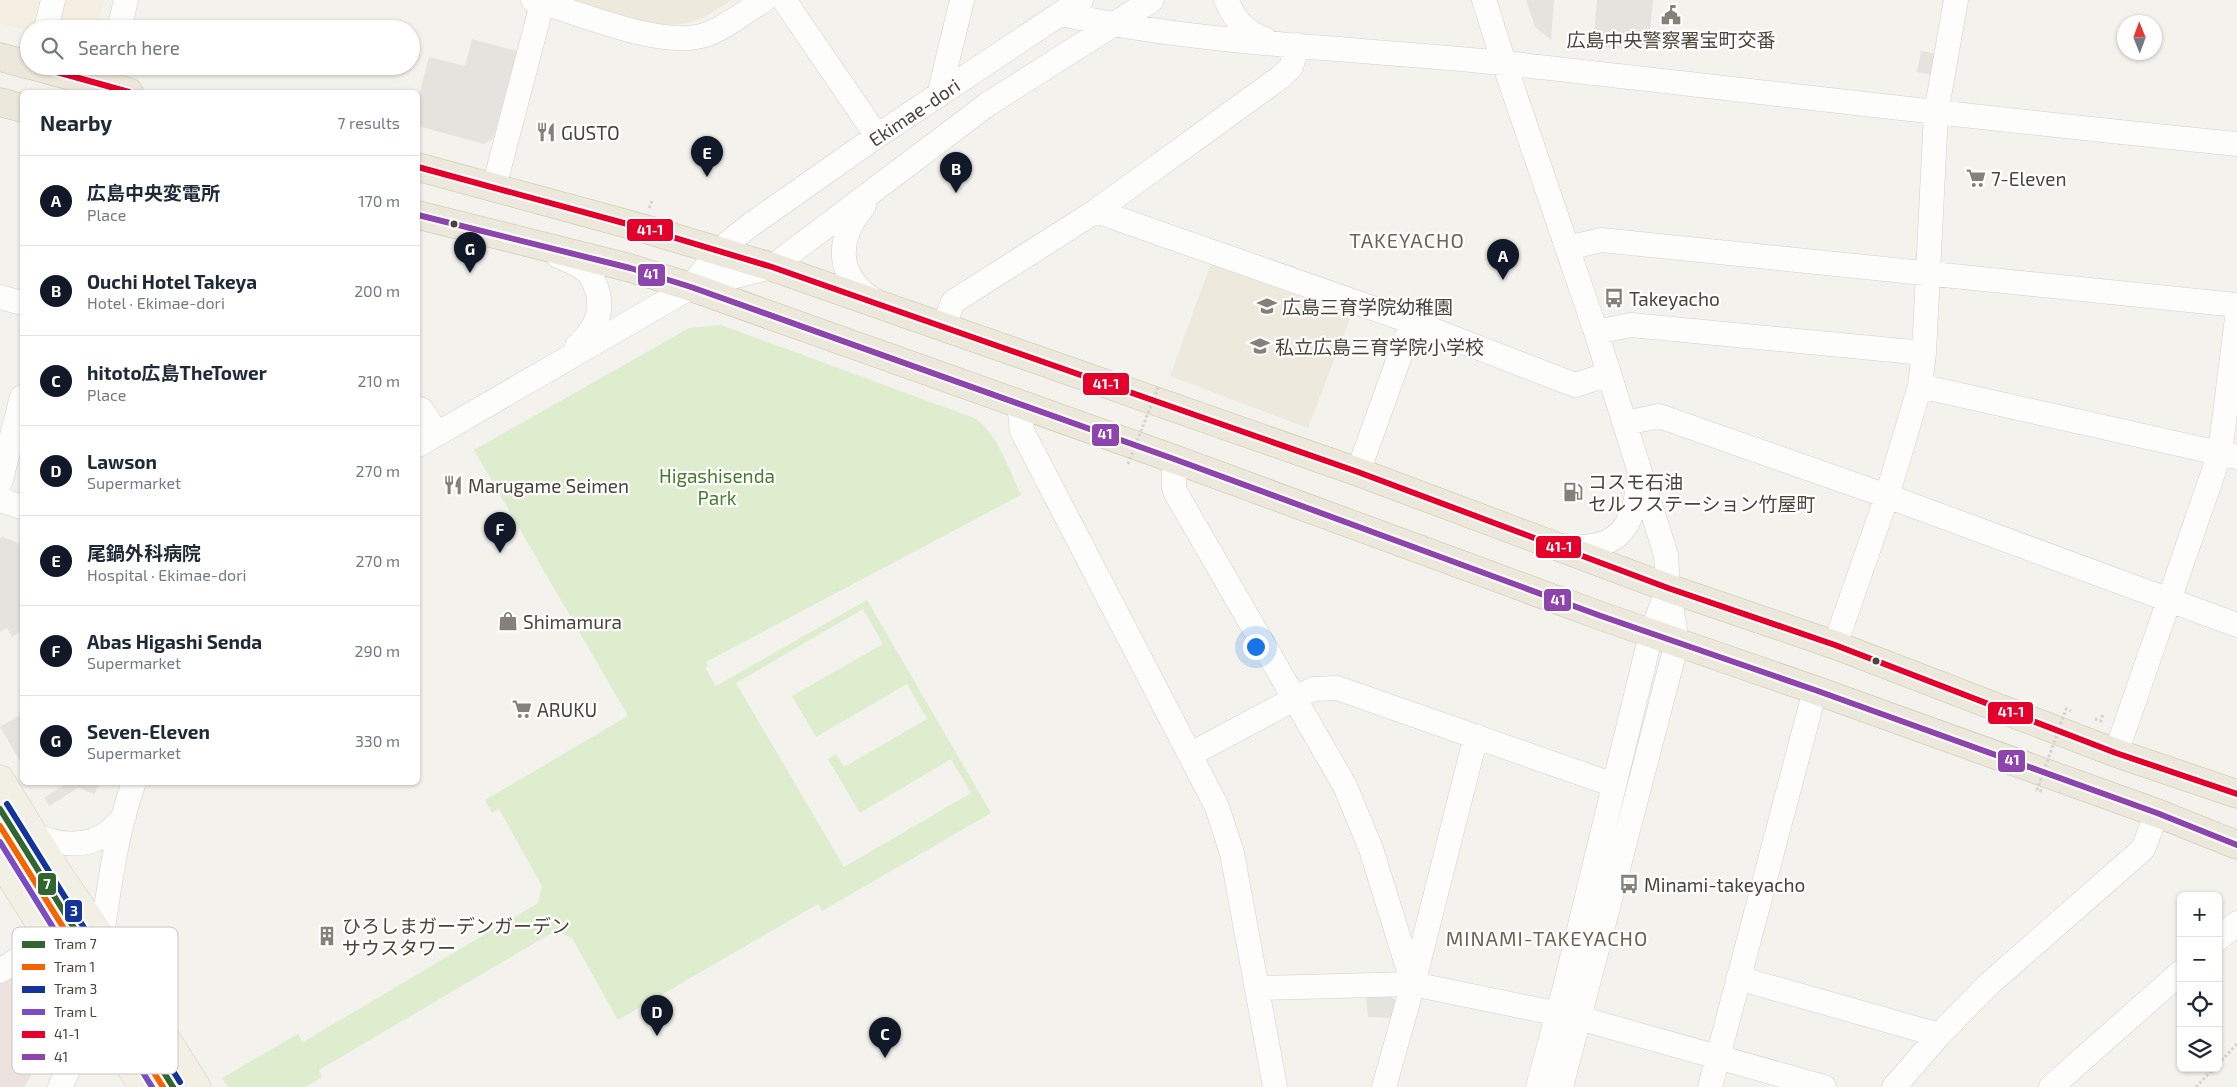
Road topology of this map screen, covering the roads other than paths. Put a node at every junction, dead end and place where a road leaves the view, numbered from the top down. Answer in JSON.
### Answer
{"nodes":[{"id":1,"x":53,"y":0,"type":"edge"},
{"id":2,"x":126,"y":0,"type":"edge"},
{"id":3,"x":764,"y":0,"type":"edge"},
{"id":4,"x":784,"y":0,"type":"edge"},
{"id":5,"x":962,"y":0,"type":"edge"},
{"id":6,"x":1081,"y":0,"type":"edge"},
{"id":7,"x":1152,"y":0,"type":"edge"},
{"id":8,"x":1226,"y":0,"type":"edge"},
{"id":9,"x":1484,"y":0,"type":"edge"},
{"id":10,"x":1956,"y":0,"type":"edge"},
{"id":11,"x":539,"y":1,"type":"edge"},
{"id":12,"x":1061,"y":14,"type":"junction"},
{"id":13,"x":48,"y":20,"type":"edge"},
{"id":14,"x":121,"y":20,"type":"edge"},
{"id":15,"x":1113,"y":25,"type":"junction"},
{"id":16,"x":1287,"y":44,"type":"junction"},
{"id":17,"x":0,"y":57,"type":"edge"},
{"id":18,"x":20,"y":63,"type":"edge"},
{"id":19,"x":1504,"y":64,"type":"junction"},
{"id":20,"x":74,"y":75,"type":"edge"},
{"id":21,"x":112,"y":84,"type":"edge"},
{"id":22,"x":939,"y":95,"type":"junction"},
{"id":23,"x":0,"y":102,"type":"edge"},
{"id":24,"x":20,"y":107,"type":"edge"},
{"id":25,"x":1936,"y":113,"type":"junction"},
{"id":26,"x":877,"y":136,"type":"junction"},
{"id":27,"x":2237,"y":144,"type":"edge"},
{"id":28,"x":420,"y":168,"type":"edge"},
{"id":29,"x":494,"y":187,"type":"junction"},
{"id":30,"x":879,"y":187,"type":"junction"},
{"id":31,"x":1096,"y":211,"type":"junction"},
{"id":32,"x":420,"y":216,"type":"edge"},
{"id":33,"x":529,"y":243,"type":"junction"},
{"id":34,"x":1568,"y":248,"type":"junction"},
{"id":35,"x":718,"y":251,"type":"junction"},
{"id":36,"x":772,"y":267,"type":"junction"},
{"id":37,"x":1926,"y":274,"type":"junction"},
{"id":38,"x":691,"y":287,"type":"junction"},
{"id":39,"x":0,"y":297,"type":"edge"},
{"id":40,"x":20,"y":302,"type":"edge"},
{"id":41,"x":2237,"y":305,"type":"edge"},
{"id":42,"x":884,"y":307,"type":"junction"},
{"id":43,"x":2237,"y":318,"type":"edge"},
{"id":44,"x":1412,"y":322,"type":"junction"},
{"id":45,"x":943,"y":327,"type":"junction"},
{"id":46,"x":1596,"y":332,"type":"junction"},
{"id":47,"x":1924,"y":353,"type":"junction"},
{"id":48,"x":555,"y":365,"type":"junction"},
{"id":49,"x":1609,"y":374,"type":"junction"},
{"id":50,"x":1920,"y":386,"type":"junction"},
{"id":51,"x":1019,"y":403,"type":"junction"},
{"id":52,"x":20,"y":405,"type":"edge"},
{"id":53,"x":420,"y":410,"type":"edge"},
{"id":54,"x":1626,"y":424,"type":"junction"},
{"id":55,"x":427,"y":439,"type":"edge"},
{"id":56,"x":2229,"y":455,"type":"edge"},
{"id":57,"x":1174,"y":458,"type":"junction"},
{"id":58,"x":1358,"y":472,"type":"junction"},
{"id":59,"x":1640,"y":473,"type":"junction"},
{"id":60,"x":0,"y":483,"type":"edge"},
{"id":61,"x":1887,"y":496,"type":"junction"},
{"id":62,"x":0,"y":500,"type":"edge"},
{"id":63,"x":20,"y":506,"type":"edge"},
{"id":64,"x":1555,"y":545,"type":"junction"},
{"id":65,"x":1668,"y":588,"type":"junction"},
{"id":66,"x":2169,"y":600,"type":"junction"},
{"id":67,"x":2237,"y":625,"type":"edge"},
{"id":68,"x":1651,"y":634,"type":"junction"},
{"id":69,"x":1677,"y":642,"type":"junction"},
{"id":70,"x":1835,"y":645,"type":"junction"},
{"id":71,"x":1815,"y":690,"type":"junction"},
{"id":72,"x":1295,"y":698,"type":"junction"},
{"id":73,"x":1476,"y":736,"type":"junction"},
{"id":74,"x":2116,"y":753,"type":"junction"},
{"id":75,"x":1191,"y":754,"type":"junction"},
{"id":76,"x":0,"y":779,"type":"edge"},
{"id":77,"x":133,"y":785,"type":"edge"},
{"id":78,"x":1614,"y":785,"type":"junction"},
{"id":79,"x":2237,"y":794,"type":"edge"},
{"id":80,"x":2157,"y":813,"type":"junction"},
{"id":81,"x":124,"y":816,"type":"junction"},
{"id":82,"x":36,"y":836,"type":"junction"},
{"id":83,"x":2237,"y":845,"type":"edge"},
{"id":84,"x":0,"y":860,"type":"edge"},
{"id":85,"x":2237,"y":923,"type":"edge"},
{"id":86,"x":42,"y":927,"type":"edge"},
{"id":87,"x":94,"y":927,"type":"edge"},
{"id":88,"x":104,"y":927,"type":"edge"},
{"id":89,"x":2220,"y":937,"type":"edge"},
{"id":90,"x":12,"y":963,"type":"edge"},
{"id":91,"x":0,"y":971,"type":"edge"},
{"id":92,"x":2177,"y":976,"type":"edge"},
{"id":93,"x":1738,"y":978,"type":"junction"},
{"id":94,"x":1413,"y":984,"type":"junction"},
{"id":95,"x":1257,"y":988,"type":"junction"},
{"id":96,"x":1568,"y":1015,"type":"junction"},
{"id":97,"x":1939,"y":1035,"type":"junction"},
{"id":98,"x":1718,"y":1056,"type":"junction"},
{"id":99,"x":178,"y":1057,"type":"edge"},
{"id":100,"x":66,"y":1074,"type":"edge"},
{"id":101,"x":136,"y":1074,"type":"edge"},
{"id":102,"x":60,"y":1087,"type":"edge"},
{"id":103,"x":144,"y":1087,"type":"edge"},
{"id":104,"x":197,"y":1087,"type":"edge"},
{"id":105,"x":1275,"y":1087,"type":"edge"},
{"id":106,"x":1384,"y":1087,"type":"edge"},
{"id":107,"x":1538,"y":1087,"type":"edge"},
{"id":108,"x":1561,"y":1087,"type":"edge"},
{"id":109,"x":1710,"y":1087,"type":"edge"},
{"id":110,"x":1824,"y":1087,"type":"edge"},
{"id":111,"x":1894,"y":1087,"type":"edge"},
{"id":112,"x":2051,"y":1087,"type":"edge"}],
"edges":[{"from":1,"to":13,"type":"street"},
{"from":2,"to":14,"type":"street"},
{"from":3,"to":11,"type":"street"},
{"from":4,"to":26,"type":"street"},
{"from":5,"to":22,"type":"street"},
{"from":6,"to":12,"type":"street","name":"Ekimae-dori"},
{"from":7,"to":15,"type":"street"},
{"from":8,"to":16,"type":"street"},
{"from":9,"to":19,"type":"street"},
{"from":10,"to":25,"type":"street"},
{"from":11,"to":29,"type":"street"},
{"from":12,"to":15,"type":"street"},
{"from":12,"to":22,"type":"street","name":"Ekimae-dori"},
{"from":15,"to":16,"type":"street"},
{"from":15,"to":30,"type":"street"},
{"from":16,"to":19,"type":"street"},
{"from":16,"to":31,"type":"street"},
{"from":17,"to":18,"type":"highway"},
{"from":19,"to":25,"type":"street"},
{"from":19,"to":34,"type":"street"},
{"from":20,"to":21,"type":"highway"},
{"from":22,"to":26,"type":"street","name":"Ekimae-dori"},
{"from":23,"to":24,"type":"highway"},
{"from":25,"to":27,"type":"street"},
{"from":25,"to":37,"type":"street"},
{"from":26,"to":35,"type":"street","name":"Ekimae-dori"},
{"from":28,"to":29,"type":"highway"},
{"from":29,"to":35,"type":"highway"},
{"from":30,"to":36,"type":"street"},
{"from":30,"to":42,"type":"street"},
{"from":31,"to":44,"type":"street"},
{"from":31,"to":45,"type":"street"},
{"from":32,"to":33,"type":"highway"},
{"from":33,"to":38,"type":"highway"},
{"from":33,"to":48,"type":"street"},
{"from":34,"to":37,"type":"street"},
{"from":34,"to":46,"type":"street"},
{"from":35,"to":36,"type":"highway"},
{"from":35,"to":38,"type":"street","name":"Ekimae-dori"},
{"from":36,"to":38,"type":"street"},
{"from":36,"to":42,"type":"highway"},
{"from":37,"to":41,"type":"street"},
{"from":37,"to":47,"type":"street"},
{"from":38,"to":48,"type":"street"},
{"from":38,"to":51,"type":"highway"},
{"from":39,"to":40,"type":"street"},
{"from":42,"to":45,"type":"highway"},
{"from":43,"to":56,"type":"street"},
{"from":44,"to":49,"type":"street"},
{"from":44,"to":58,"type":"street"},
{"from":45,"to":58,"type":"highway"},
{"from":46,"to":47,"type":"street"},
{"from":46,"to":49,"type":"street"},
{"from":47,"to":50,"type":"street"},
{"from":48,"to":55,"type":"street"},
{"from":49,"to":54,"type":"street"},
{"from":50,"to":56,"type":"street"},
{"from":50,"to":61,"type":"street"},
{"from":51,"to":57,"type":"highway"},
{"from":51,"to":75,"type":"street"},
{"from":52,"to":60,"type":"street"},
{"from":53,"to":55,"type":"street"},
{"from":54,"to":59,"type":"street"},
{"from":54,"to":61,"type":"street"},
{"from":56,"to":66,"type":"street"},
{"from":57,"to":68,"type":"highway"},
{"from":57,"to":72,"type":"street"},
{"from":58,"to":64,"type":"highway"},
{"from":59,"to":64,"type":"street"},
{"from":59,"to":65,"type":"street"},
{"from":61,"to":66,"type":"street"},
{"from":61,"to":70,"type":"street"},
{"from":62,"to":63,"type":"street"},
{"from":64,"to":65,"type":"highway"},
{"from":65,"to":68,"type":"street"},
{"from":65,"to":69,"type":"street"},
{"from":65,"to":70,"type":"highway"},
{"from":66,"to":67,"type":"street"},
{"from":66,"to":74,"type":"street"},
{"from":68,"to":69,"type":"highway"},
{"from":68,"to":78,"type":"street"},
{"from":69,"to":71,"type":"highway"},
{"from":69,"to":96,"type":"street"},
{"from":70,"to":74,"type":"highway"},
{"from":71,"to":80,"type":"highway"},
{"from":71,"to":93,"type":"street"},
{"from":72,"to":73,"type":"street"},
{"from":72,"to":75,"type":"street"},
{"from":72,"to":94,"type":"street"},
{"from":73,"to":78,"type":"street"},
{"from":73,"to":94,"type":"street"},
{"from":74,"to":79,"type":"highway"},
{"from":75,"to":95,"type":"street"},
{"from":76,"to":82,"type":"main road"},
{"from":77,"to":81,"type":"street"},
{"from":78,"to":96,"type":"street"},
{"from":80,"to":83,"type":"highway"},
{"from":80,"to":97,"type":"street"},
{"from":81,"to":82,"type":"street"},
{"from":81,"to":88,"type":"street"},
{"from":82,"to":87,"type":"main road"},
{"from":84,"to":86,"type":"main road"},
{"from":85,"to":89,"type":"street"},
{"from":90,"to":91,"type":"street"},
{"from":92,"to":112,"type":"street"},
{"from":93,"to":97,"type":"street"},
{"from":93,"to":98,"type":"street"},
{"from":94,"to":95,"type":"street"},
{"from":94,"to":96,"type":"street"},
{"from":94,"to":106,"type":"street"},
{"from":95,"to":105,"type":"street"},
{"from":96,"to":98,"type":"street"},
{"from":96,"to":107,"type":"street"},
{"from":96,"to":108,"type":"street"},
{"from":97,"to":111,"type":"street"},
{"from":98,"to":109,"type":"street"},
{"from":98,"to":110,"type":"street"},
{"from":99,"to":104,"type":"main road"},
{"from":100,"to":102,"type":"street"},
{"from":101,"to":103,"type":"main road"}]}
